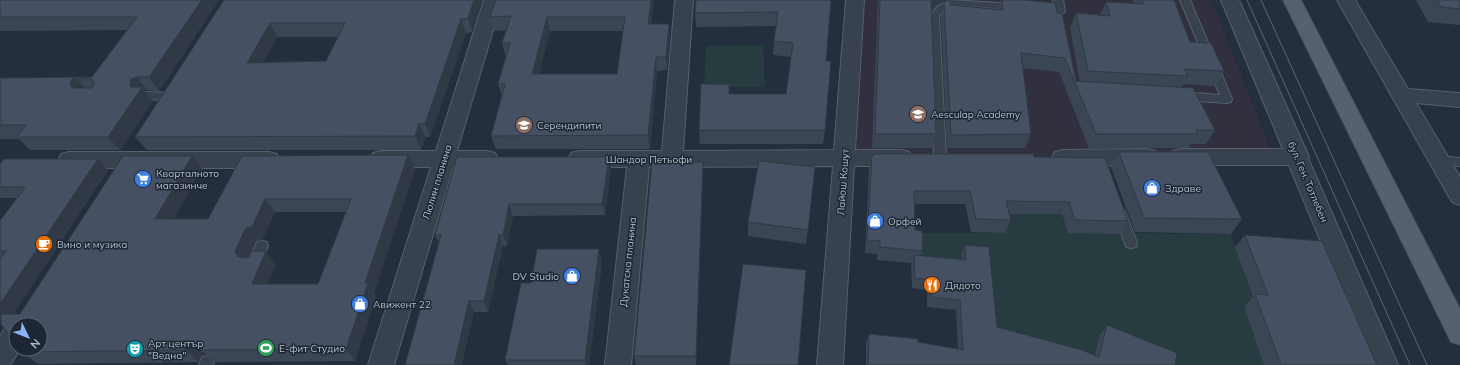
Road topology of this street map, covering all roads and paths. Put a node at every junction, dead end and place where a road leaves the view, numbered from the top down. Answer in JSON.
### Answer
{"nodes":[{"id":1,"x":493,"y":0,"type":"edge"},
{"id":2,"x":684,"y":0,"type":"edge"},
{"id":3,"x":855,"y":0,"type":"edge"},
{"id":4,"x":1058,"y":0,"type":"edge"},
{"id":5,"x":1185,"y":0,"type":"edge"},
{"id":6,"x":1230,"y":0,"type":"edge"},
{"id":7,"x":1292,"y":0,"type":"edge"},
{"id":8,"x":1346,"y":0,"type":"edge"},
{"id":9,"x":958,"y":1,"type":"edge"},
{"id":10,"x":181,"y":77,"type":"edge"},
{"id":11,"x":1402,"y":95,"type":"junction"},
{"id":12,"x":148,"y":96,"type":"dead end"},
{"id":13,"x":169,"y":96,"type":"junction"},
{"id":14,"x":1174,"y":96,"type":"edge"},
{"id":15,"x":1460,"y":100,"type":"edge"},
{"id":16,"x":157,"y":115,"type":"edge"},
{"id":17,"x":140,"y":141,"type":"edge"},
{"id":18,"x":1298,"y":157,"type":"junction"},
{"id":19,"x":672,"y":158,"type":"junction"},
{"id":20,"x":844,"y":158,"type":"junction"},
{"id":21,"x":948,"y":158,"type":"joint"},
{"id":22,"x":1044,"y":158,"type":"edge"},
{"id":23,"x":365,"y":159,"type":"edge"},
{"id":24,"x":444,"y":159,"type":"junction"},
{"id":25,"x":506,"y":159,"type":"edge"},
{"id":26,"x":561,"y":159,"type":"edge"},
{"id":27,"x":638,"y":159,"type":"junction"},
{"id":28,"x":48,"y":160,"type":"edge"},
{"id":29,"x":128,"y":160,"type":"junction"},
{"id":30,"x":286,"y":160,"type":"edge"},
{"id":31,"x":1439,"y":160,"type":"junction"},
{"id":32,"x":1460,"y":162,"type":"edge"},
{"id":33,"x":115,"y":180,"type":"edge"},
{"id":34,"x":1460,"y":196,"type":"edge"},
{"id":35,"x":1115,"y":198,"type":"edge"},
{"id":36,"x":1131,"y":243,"type":"dead end"},
{"id":37,"x":262,"y":246,"type":"dead end"},
{"id":38,"x":254,"y":264,"type":"edge"},
{"id":39,"x":1460,"y":334,"type":"edge"},
{"id":40,"x":8,"y":346,"type":"edge"},
{"id":41,"x":0,"y":358,"type":"edge"},
{"id":42,"x":382,"y":365,"type":"edge"},
{"id":43,"x":618,"y":365,"type":"edge"},
{"id":44,"x":830,"y":365,"type":"edge"},
{"id":45,"x":1385,"y":365,"type":"edge"}],
"edges":[{"from":1,"to":24,"type":"street","name":"Люлин планина"},
{"from":2,"to":19,"type":"street"},
{"from":3,"to":20,"type":"street","name":"Лайош Кошут"},
{"from":4,"to":9,"type":"lane"},
{"from":5,"to":14,"type":"lane"},
{"from":6,"to":18,"type":"street","name":"бул. Ген. Тотлебен"},
{"from":7,"to":39,"type":"main road"},
{"from":8,"to":11,"type":"street"},
{"from":9,"to":21,"type":"lane"},
{"from":10,"to":13,"type":"street"},
{"from":11,"to":15,"type":"street"},
{"from":11,"to":31,"type":"street"},
{"from":12,"to":13,"type":"lane"},
{"from":13,"to":16,"type":"street"},
{"from":17,"to":29,"type":"street"},
{"from":18,"to":22,"type":"street"},
{"from":18,"to":45,"type":"street","name":"бул. Ген. Тотлебен"},
{"from":19,"to":20,"type":"street","name":"Шандор Петьофи"},
{"from":19,"to":27,"type":"street","name":"Шандор Петьофи"},
{"from":20,"to":21,"type":"street","name":"Шандор Петьофи"},
{"from":20,"to":44,"type":"street","name":"Лайош Кошут"},
{"from":23,"to":24,"type":"street"},
{"from":24,"to":25,"type":"street"},
{"from":24,"to":42,"type":"street","name":"Люлин планина"},
{"from":26,"to":27,"type":"street","name":"Шандор Петьофи"},
{"from":27,"to":43,"type":"street","name":"Дукатска планина"},
{"from":28,"to":29,"type":"street"},
{"from":29,"to":30,"type":"street"},
{"from":29,"to":33,"type":"street"},
{"from":31,"to":32,"type":"lane"},
{"from":31,"to":34,"type":"street"},
{"from":35,"to":36,"type":"lane"},
{"from":37,"to":38,"type":"lane"},
{"from":40,"to":41,"type":"street"}]}
